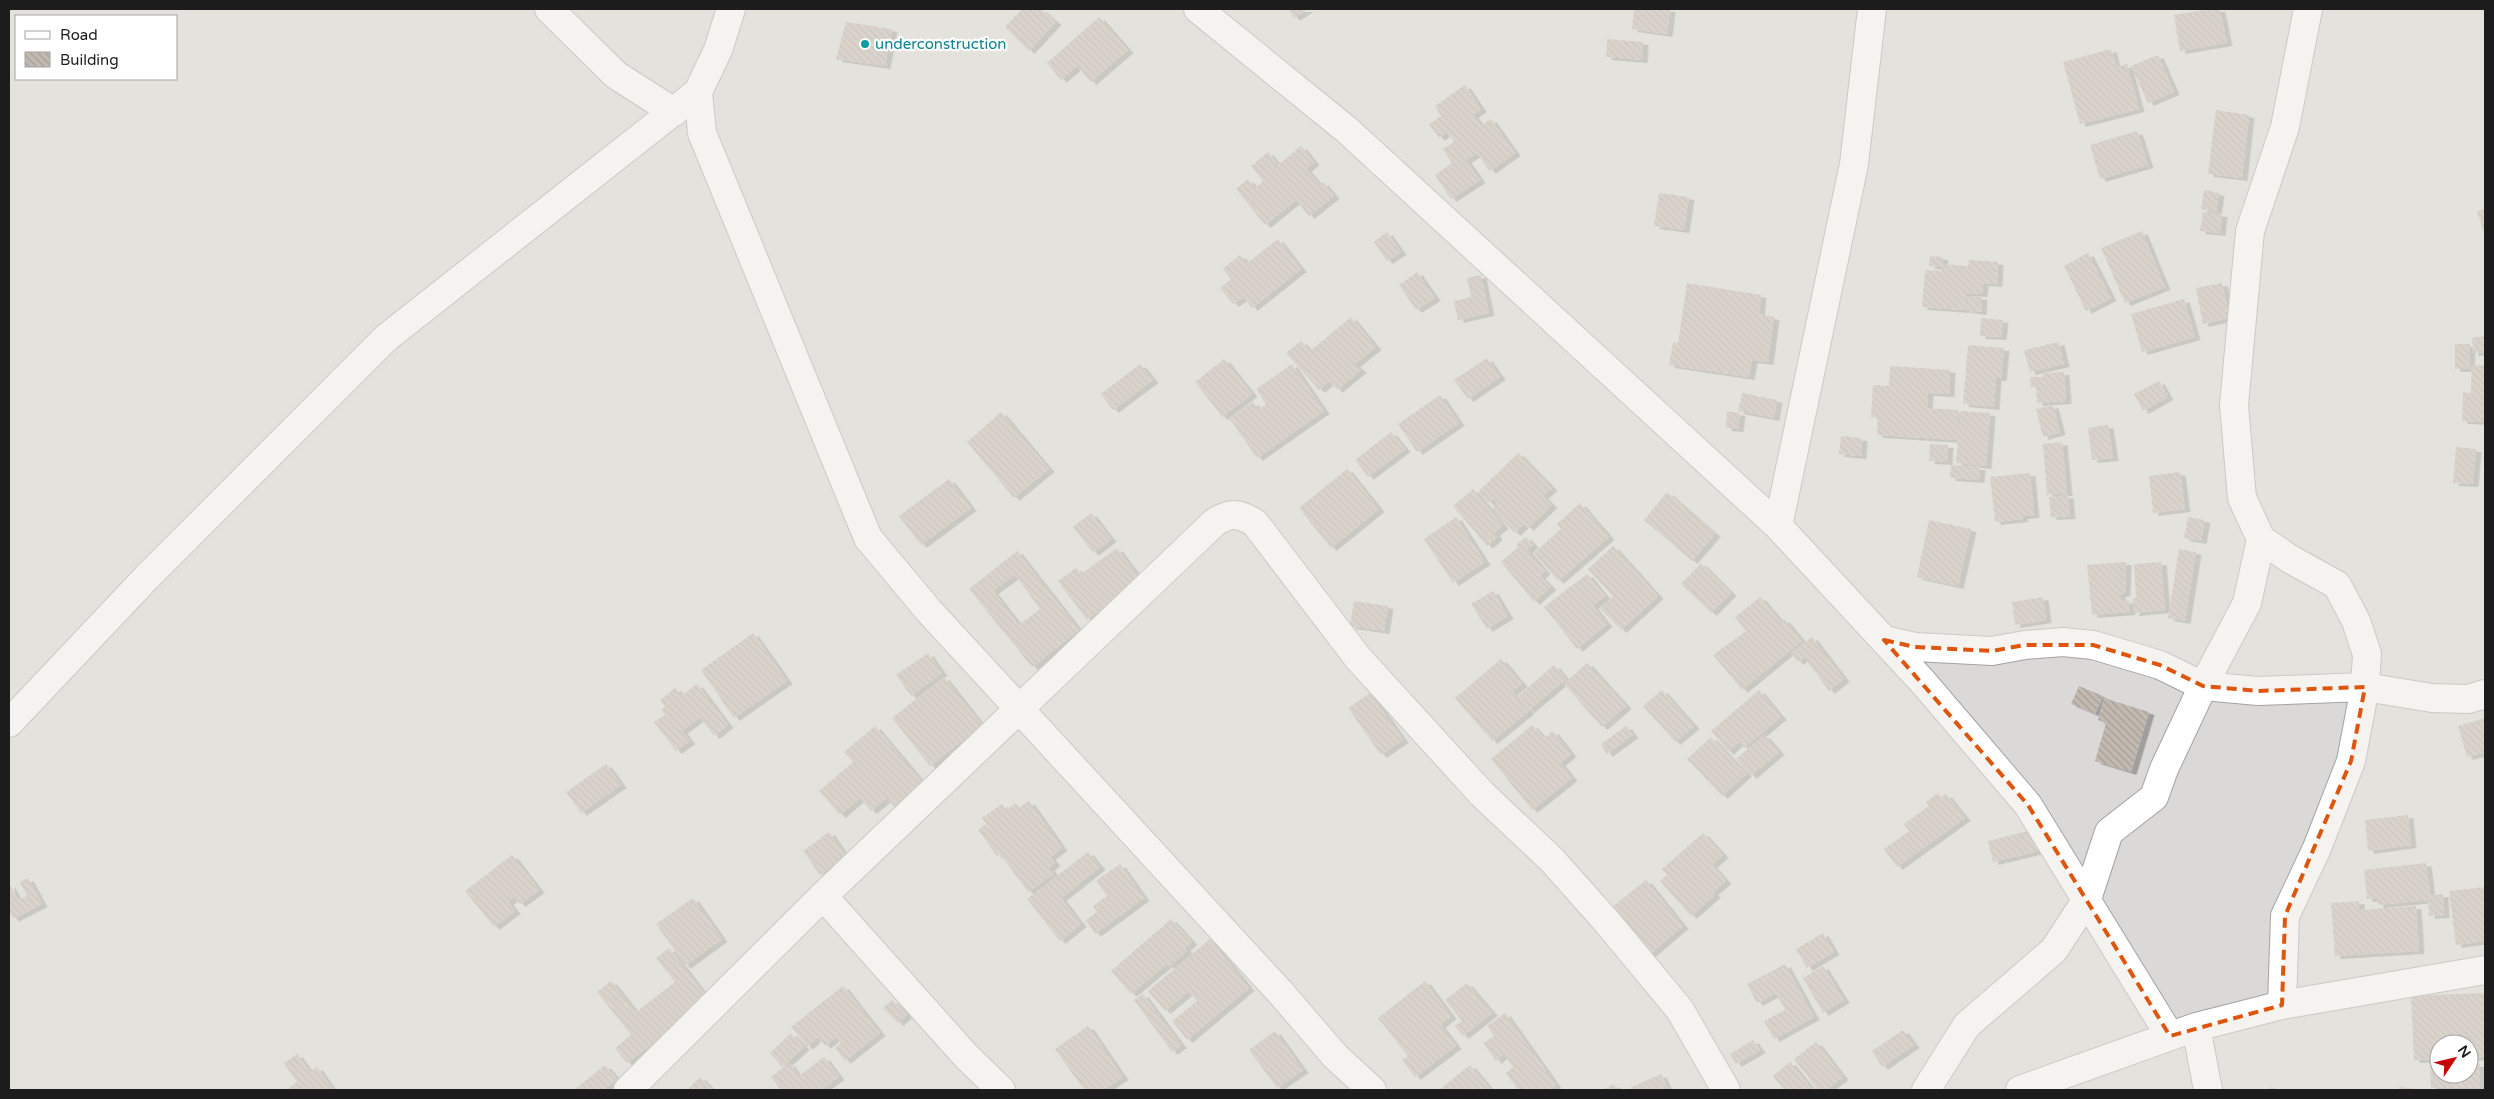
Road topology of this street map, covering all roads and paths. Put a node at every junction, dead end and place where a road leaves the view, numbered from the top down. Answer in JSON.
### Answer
{"nodes":[{"id":1,"x":548,"y":9,"type":"edge"},
{"id":2,"x":731,"y":9,"type":"edge"},
{"id":3,"x":1198,"y":9,"type":"edge"},
{"id":4,"x":1872,"y":9,"type":"edge"},
{"id":5,"x":2308,"y":9,"type":"edge"},
{"id":6,"x":698,"y":92,"type":"junction"},
{"id":7,"x":674,"y":112,"type":"junction"},
{"id":8,"x":1778,"y":526,"type":"junction"},
{"id":9,"x":2261,"y":538,"type":"junction"},
{"id":10,"x":1884,"y":640,"type":"junction"},
{"id":11,"x":2203,"y":686,"type":"junction"},
{"id":12,"x":2365,"y":687,"type":"junction"},
{"id":13,"x":2485,"y":694,"type":"edge"},
{"id":14,"x":1020,"y":709,"type":"junction"},
{"id":15,"x":9,"y":723,"type":"edge"},
{"id":16,"x":823,"y":896,"type":"junction"},
{"id":17,"x":2087,"y":899,"type":"junction"},
{"id":18,"x":2485,"y":970,"type":"edge"},
{"id":19,"x":2282,"y":1005,"type":"junction"},
{"id":20,"x":2196,"y":1028,"type":"junction"},
{"id":21,"x":2170,"y":1036,"type":"junction"},
{"id":22,"x":628,"y":1090,"type":"edge"},
{"id":23,"x":1001,"y":1090,"type":"edge"},
{"id":24,"x":1372,"y":1090,"type":"edge"},
{"id":25,"x":1726,"y":1090,"type":"edge"},
{"id":26,"x":1926,"y":1090,"type":"edge"},
{"id":27,"x":2020,"y":1090,"type":"edge"},
{"id":28,"x":2208,"y":1090,"type":"edge"}],
"edges":[{"from":1,"to":7,"type":"street"},
{"from":2,"to":6,"type":"street"},
{"from":3,"to":8,"type":"street"},
{"from":4,"to":8,"type":"street"},
{"from":5,"to":9,"type":"street"},
{"from":6,"to":7,"type":"street"},
{"from":6,"to":14,"type":"street"},
{"from":7,"to":15,"type":"street"},
{"from":8,"to":10,"type":"street"},
{"from":9,"to":11,"type":"street"},
{"from":9,"to":12,"type":"street"},
{"from":10,"to":11,"type":"street"},
{"from":10,"to":17,"type":"street"},
{"from":11,"to":12,"type":"street"},
{"from":11,"to":17,"type":"street"},
{"from":12,"to":13,"type":"street"},
{"from":12,"to":19,"type":"street"},
{"from":14,"to":16,"type":"street"},
{"from":14,"to":24,"type":"street"},
{"from":14,"to":25,"type":"street"},
{"from":16,"to":22,"type":"street"},
{"from":16,"to":23,"type":"street"},
{"from":17,"to":21,"type":"street"},
{"from":17,"to":26,"type":"street"},
{"from":18,"to":19,"type":"street"},
{"from":19,"to":20,"type":"street"},
{"from":20,"to":21,"type":"street"},
{"from":20,"to":28,"type":"street"},
{"from":21,"to":27,"type":"street"}]}
